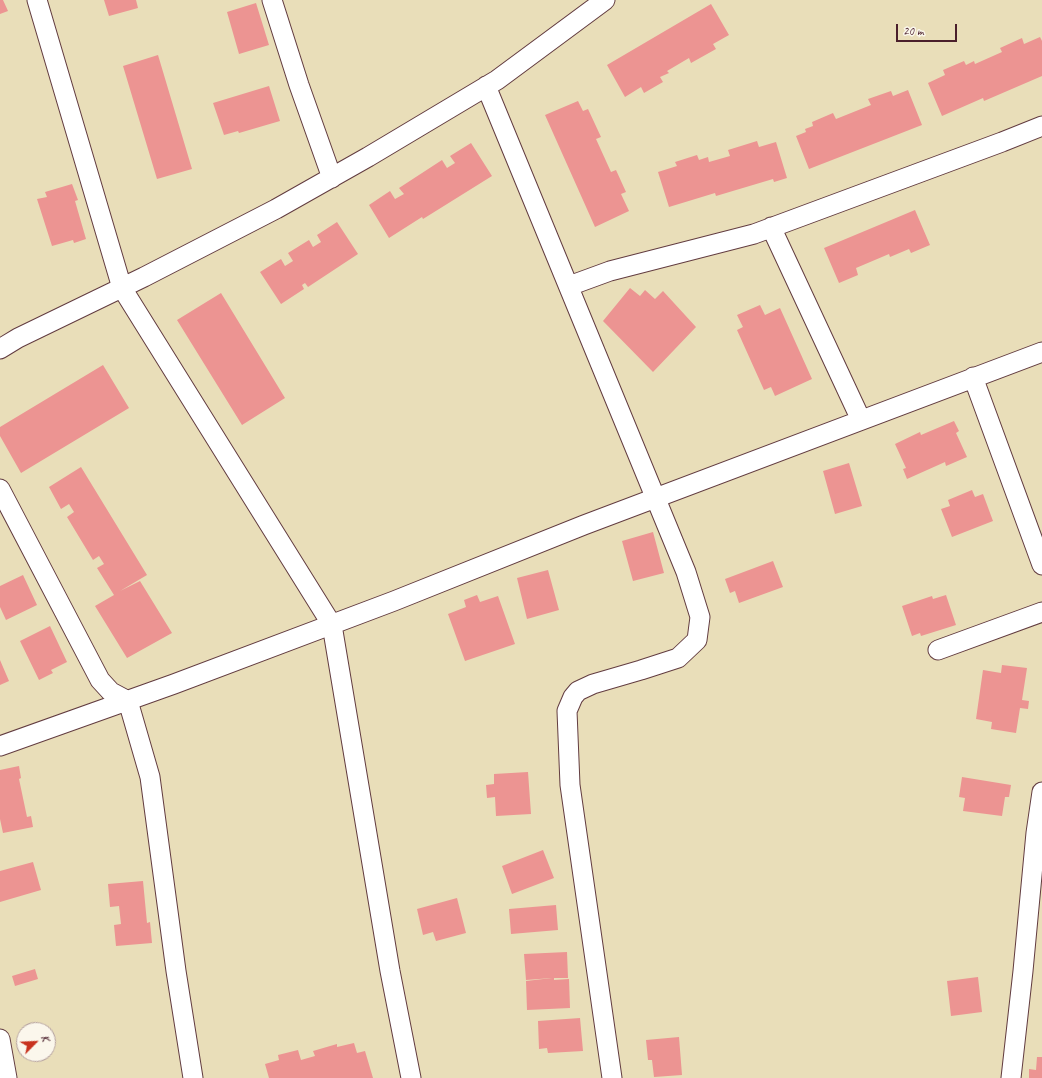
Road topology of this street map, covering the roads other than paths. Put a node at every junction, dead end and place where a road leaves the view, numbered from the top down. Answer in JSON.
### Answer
{"nodes":[{"id":1,"x":37,"y":0,"type":"edge"},
{"id":2,"x":272,"y":0,"type":"edge"},
{"id":3,"x":605,"y":0,"type":"edge"},
{"id":4,"x":486,"y":86,"type":"junction"},
{"id":5,"x":1042,"y":126,"type":"edge"},
{"id":6,"x":332,"y":178,"type":"junction"},
{"id":7,"x":771,"y":227,"type":"junction"},
{"id":8,"x":569,"y":286,"type":"junction"},
{"id":9,"x":122,"y":288,"type":"junction"},
{"id":10,"x":0,"y":349,"type":"edge"},
{"id":11,"x":1042,"y":352,"type":"edge"},
{"id":12,"x":973,"y":377,"type":"junction"},
{"id":13,"x":861,"y":420,"type":"junction"},
{"id":14,"x":0,"y":489,"type":"edge"},
{"id":15,"x":656,"y":498,"type":"junction"},
{"id":16,"x":1042,"y":566,"type":"edge"},
{"id":17,"x":1042,"y":612,"type":"edge"},
{"id":18,"x":332,"y":625,"type":"junction"},
{"id":19,"x":938,"y":650,"type":"dead end"},
{"id":20,"x":128,"y":700,"type":"junction"},
{"id":21,"x":0,"y":746,"type":"edge"},
{"id":22,"x":1042,"y":792,"type":"edge"},
{"id":23,"x":1036,"y":905,"type":"edge"},
{"id":24,"x":0,"y":1039,"type":"edge"},
{"id":25,"x":7,"y":1078,"type":"edge"},
{"id":26,"x":193,"y":1078,"type":"edge"},
{"id":27,"x":411,"y":1078,"type":"edge"},
{"id":28,"x":612,"y":1078,"type":"edge"},
{"id":29,"x":1011,"y":1078,"type":"edge"}],
"edges":[{"from":1,"to":9,"type":"street"},
{"from":2,"to":6,"type":"street"},
{"from":3,"to":4,"type":"street"},
{"from":4,"to":6,"type":"street"},
{"from":4,"to":8,"type":"street"},
{"from":5,"to":7,"type":"street"},
{"from":6,"to":9,"type":"street"},
{"from":7,"to":8,"type":"street"},
{"from":7,"to":13,"type":"street"},
{"from":8,"to":15,"type":"street"},
{"from":9,"to":10,"type":"street"},
{"from":9,"to":18,"type":"street"},
{"from":11,"to":12,"type":"street"},
{"from":12,"to":13,"type":"street"},
{"from":12,"to":16,"type":"street"},
{"from":13,"to":15,"type":"street"},
{"from":14,"to":20,"type":"street"},
{"from":15,"to":18,"type":"street"},
{"from":15,"to":28,"type":"street"},
{"from":17,"to":19,"type":"street"},
{"from":18,"to":20,"type":"street"},
{"from":18,"to":27,"type":"street"},
{"from":20,"to":21,"type":"street"},
{"from":20,"to":26,"type":"street"},
{"from":22,"to":23,"type":"street"},
{"from":23,"to":29,"type":"street"},
{"from":24,"to":25,"type":"street"}]}
